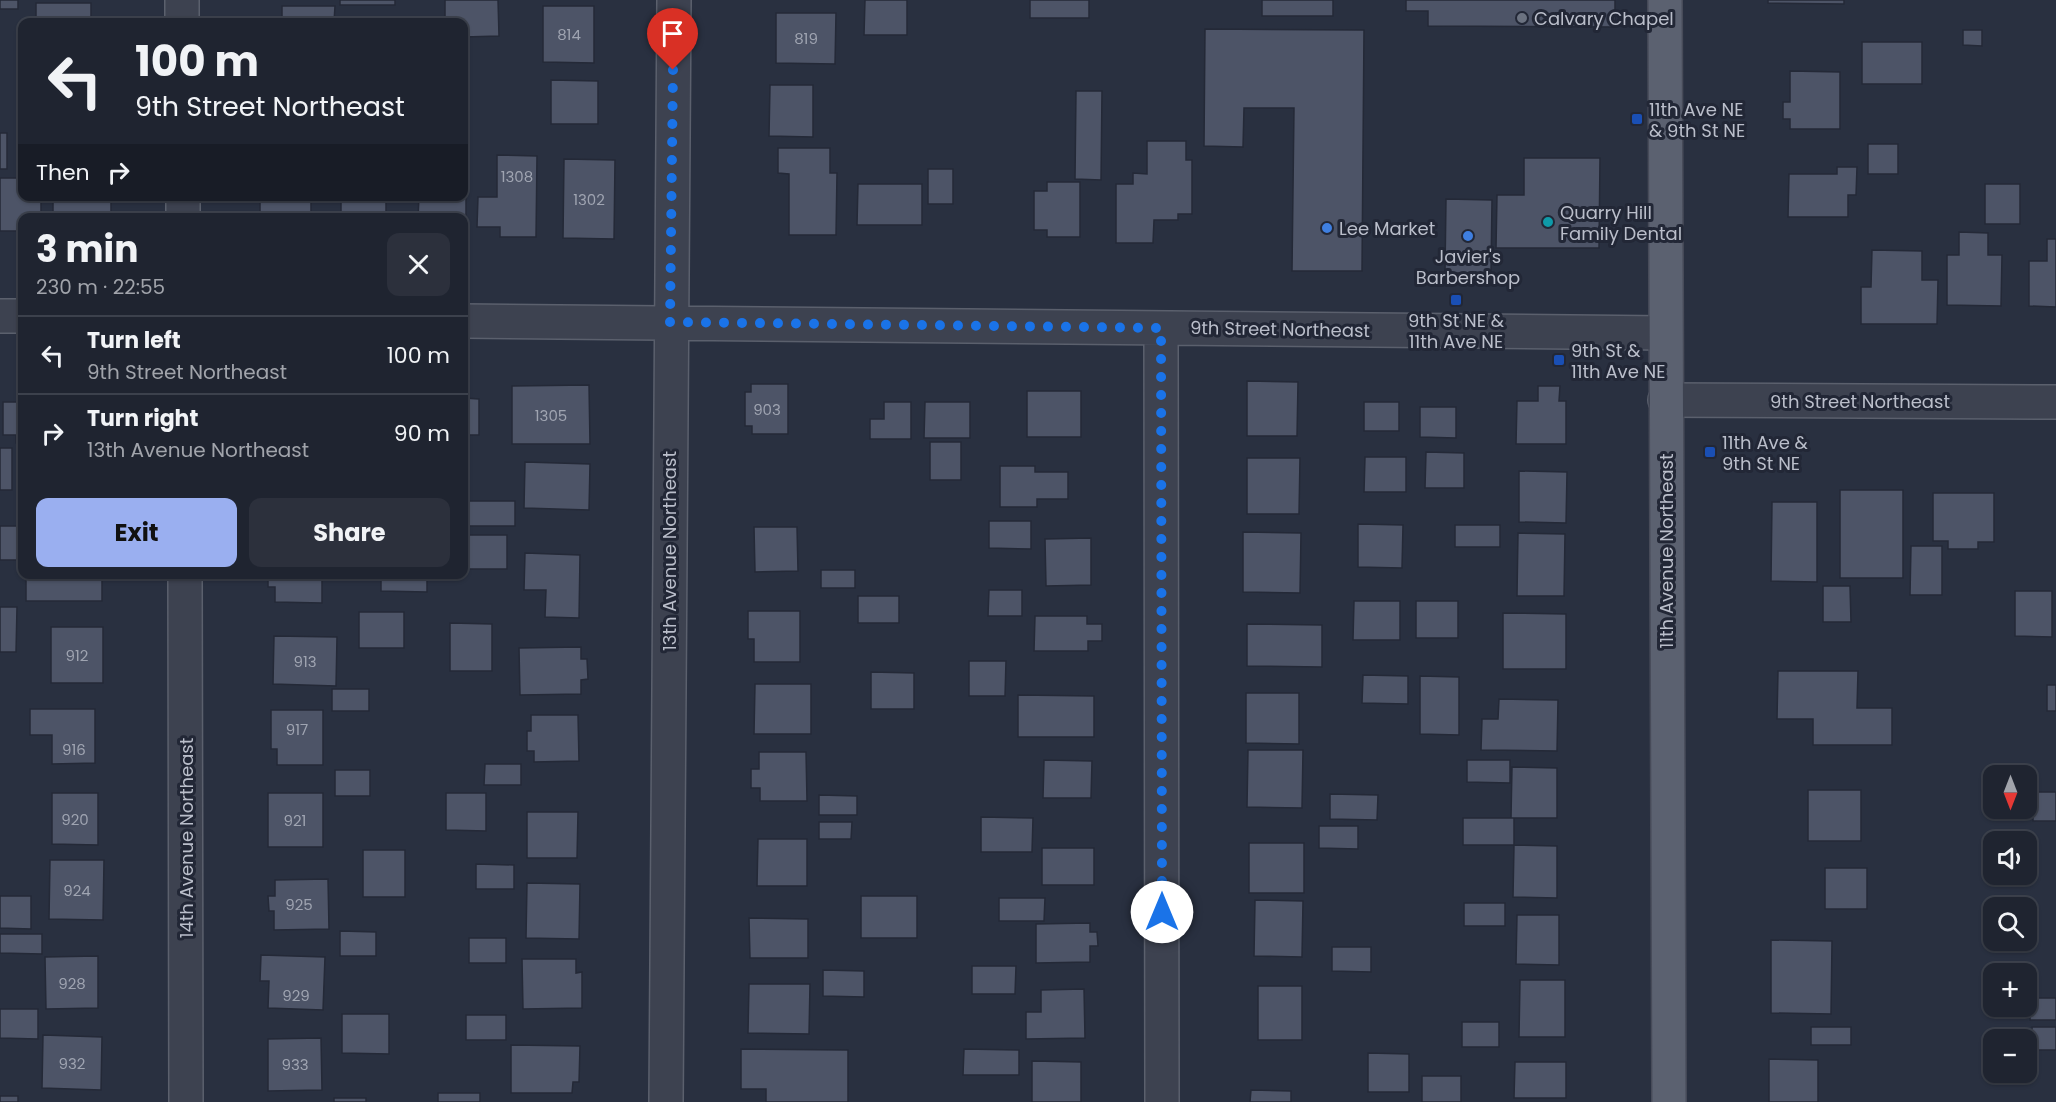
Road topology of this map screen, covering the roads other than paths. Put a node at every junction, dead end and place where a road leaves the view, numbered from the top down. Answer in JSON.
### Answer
{"nodes":[{"id":1,"x":182,"y":0,"type":"edge"},
{"id":2,"x":674,"y":0,"type":"edge"},
{"id":3,"x":1665,"y":0,"type":"edge"},
{"id":4,"x":182,"y":18,"type":"edge"},
{"id":5,"x":0,"y":316,"type":"edge"},
{"id":6,"x":18,"y":316,"type":"edge"},
{"id":7,"x":468,"y":321,"type":"edge"},
{"id":8,"x":670,"y":322,"type":"junction"},
{"id":9,"x":1161,"y":328,"type":"junction"},
{"id":10,"x":1665,"y":333,"type":"junction"},
{"id":11,"x":1665,"y":400,"type":"junction"},
{"id":12,"x":2056,"y":402,"type":"edge"},
{"id":13,"x":185,"y":579,"type":"edge"},
{"id":14,"x":186,"y":1102,"type":"edge"},
{"id":15,"x":666,"y":1102,"type":"edge"},
{"id":16,"x":1162,"y":1102,"type":"edge"},
{"id":17,"x":1669,"y":1102,"type":"edge"}],
"edges":[{"from":1,"to":4,"type":"street"},
{"from":2,"to":8,"type":"street","name":"13th Avenue Northeast"},
{"from":3,"to":10,"type":"main road","name":"11th Avenue Northeast"},
{"from":5,"to":6,"type":"street"},
{"from":7,"to":8,"type":"street","name":"9th Street Northeast"},
{"from":8,"to":9,"type":"street","name":"9th Street Northeast"},
{"from":8,"to":15,"type":"street","name":"13th Avenue Northeast"},
{"from":9,"to":10,"type":"street","name":"9th Street Northeast"},
{"from":9,"to":16,"type":"street"},
{"from":10,"to":11,"type":"main road","name":"11th Avenue Northeast"},
{"from":11,"to":12,"type":"street","name":"9th Street Northeast"},
{"from":11,"to":17,"type":"main road","name":"11th Avenue Northeast"},
{"from":13,"to":14,"type":"street","name":"14th Avenue Northeast"}]}
